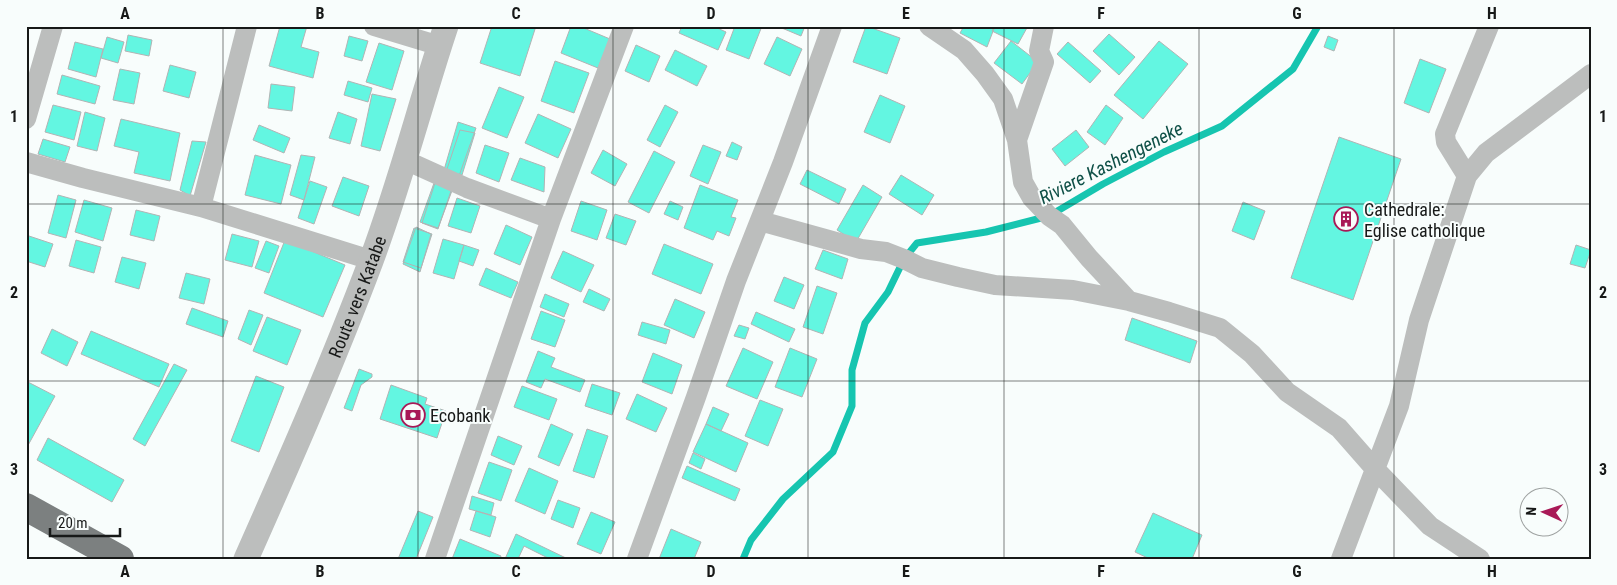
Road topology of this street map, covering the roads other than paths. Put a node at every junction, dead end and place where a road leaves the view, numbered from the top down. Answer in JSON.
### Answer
{"nodes":[{"id":1,"x":53,"y":26,"type":"edge"},
{"id":2,"x":247,"y":26,"type":"edge"},
{"id":3,"x":374,"y":26,"type":"edge"},
{"id":4,"x":624,"y":26,"type":"edge"},
{"id":5,"x":832,"y":26,"type":"edge"},
{"id":6,"x":929,"y":26,"type":"edge"},
{"id":7,"x":1044,"y":26,"type":"edge"},
{"id":8,"x":1489,"y":26,"type":"edge"},
{"id":9,"x":443,"y":36,"type":"edge"},
{"id":10,"x":1591,"y":74,"type":"edge"},
{"id":11,"x":26,"y":119,"type":"edge"},
{"id":12,"x":1017,"y":140,"type":"junction"},
{"id":13,"x":405,"y":160,"type":"junction"},
{"id":14,"x":26,"y":162,"type":"edge"},
{"id":15,"x":1466,"y":176,"type":"junction"},
{"id":16,"x":201,"y":207,"type":"junction"},
{"id":17,"x":551,"y":219,"type":"junction"},
{"id":18,"x":760,"y":220,"type":"junction"},
{"id":19,"x":371,"y":260,"type":"junction"},
{"id":20,"x":1129,"y":301,"type":"junction"},
{"id":21,"x":1375,"y":469,"type":"junction"},
{"id":22,"x":26,"y":507,"type":"edge"},
{"id":23,"x":120,"y":559,"type":"edge"},
{"id":24,"x":246,"y":559,"type":"edge"},
{"id":25,"x":435,"y":559,"type":"edge"},
{"id":26,"x":637,"y":559,"type":"edge"},
{"id":27,"x":1341,"y":559,"type":"edge"},
{"id":28,"x":1480,"y":559,"type":"edge"}],
"edges":[{"from":1,"to":11,"type":"street"},
{"from":2,"to":16,"type":"street"},
{"from":3,"to":9,"type":"street"},
{"from":4,"to":17,"type":"street"},
{"from":5,"to":18,"type":"street"},
{"from":6,"to":12,"type":"street"},
{"from":7,"to":12,"type":"street"},
{"from":8,"to":15,"type":"street"},
{"from":9,"to":13,"type":"street","name":"Route vers Katabe"},
{"from":10,"to":15,"type":"street"},
{"from":12,"to":20,"type":"street"},
{"from":13,"to":17,"type":"street"},
{"from":13,"to":19,"type":"street","name":"Route vers Katabe"},
{"from":14,"to":16,"type":"street"},
{"from":15,"to":21,"type":"street"},
{"from":16,"to":19,"type":"street"},
{"from":17,"to":25,"type":"street"},
{"from":18,"to":20,"type":"street"},
{"from":18,"to":26,"type":"street"},
{"from":19,"to":24,"type":"street","name":"Route vers Katabe"},
{"from":20,"to":21,"type":"street"},
{"from":21,"to":27,"type":"street"},
{"from":21,"to":28,"type":"street"},
{"from":22,"to":23,"type":"highway"}]}
